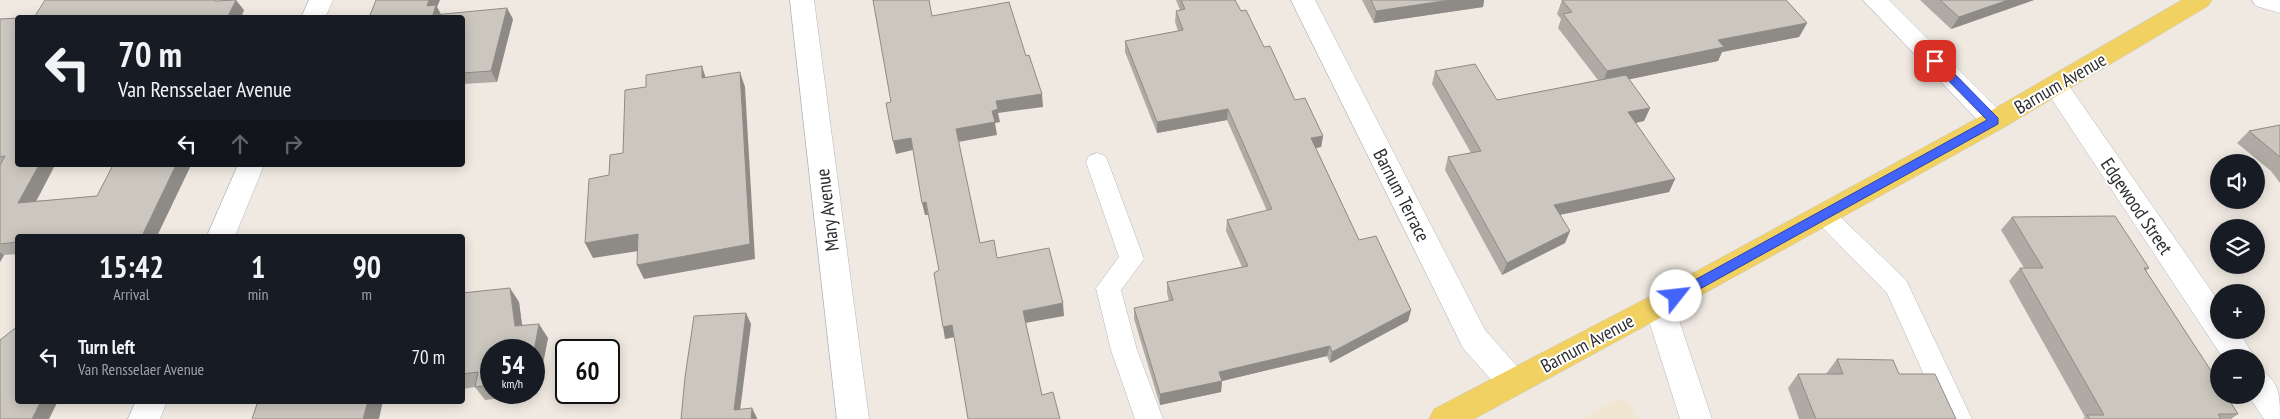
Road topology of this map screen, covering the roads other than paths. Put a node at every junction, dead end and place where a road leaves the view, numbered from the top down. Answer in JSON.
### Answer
{"nodes":[{"id":1,"x":321,"y":0,"type":"edge"},
{"id":2,"x":802,"y":0,"type":"edge"},
{"id":3,"x":1303,"y":0,"type":"edge"},
{"id":4,"x":1875,"y":0,"type":"edge"},
{"id":5,"x":2200,"y":0,"type":"edge"},
{"id":6,"x":2264,"y":0,"type":"edge"},
{"id":7,"x":2280,"y":5,"type":"edge"},
{"id":8,"x":314,"y":15,"type":"edge"},
{"id":9,"x":2056,"y":86,"type":"junction"},
{"id":10,"x":1994,"y":121,"type":"junction"},
{"id":11,"x":1097,"y":162,"type":"dead end"},
{"id":12,"x":250,"y":167,"type":"edge"},
{"id":13,"x":1823,"y":214,"type":"junction"},
{"id":14,"x":222,"y":234,"type":"edge"},
{"id":15,"x":1659,"y":306,"type":"junction"},
{"id":16,"x":2210,"y":313,"type":"edge"},
{"id":17,"x":1512,"y":382,"type":"junction"},
{"id":18,"x":2265,"y":395,"type":"edge"},
{"id":19,"x":151,"y":404,"type":"edge"},
{"id":20,"x":2280,"y":417,"type":"edge"},
{"id":21,"x":144,"y":419,"type":"edge"},
{"id":22,"x":853,"y":419,"type":"edge"},
{"id":23,"x":1149,"y":419,"type":"edge"},
{"id":24,"x":1445,"y":419,"type":"edge"},
{"id":25,"x":1696,"y":419,"type":"edge"},
{"id":26,"x":1958,"y":419,"type":"edge"}],
"edges":[{"from":1,"to":8,"type":"street"},
{"from":2,"to":22,"type":"street","name":"Mary Avenue"},
{"from":3,"to":17,"type":"street","name":"Barnum Terrace"},
{"from":4,"to":10,"type":"street"},
{"from":5,"to":9,"type":"main road","name":"Barnum Avenue"},
{"from":6,"to":7,"type":"street"},
{"from":9,"to":10,"type":"main road","name":"Barnum Avenue"},
{"from":9,"to":16,"type":"street","name":"Edgewood Street"},
{"from":10,"to":13,"type":"main road","name":"Barnum Avenue"},
{"from":11,"to":23,"type":"lane"},
{"from":12,"to":14,"type":"street"},
{"from":13,"to":15,"type":"main road","name":"Barnum Avenue"},
{"from":13,"to":26,"type":"lane"},
{"from":15,"to":17,"type":"main road","name":"Barnum Avenue"},
{"from":15,"to":25,"type":"street"},
{"from":17,"to":24,"type":"main road","name":"Barnum Avenue"},
{"from":18,"to":20,"type":"street"},
{"from":19,"to":21,"type":"street"}]}
